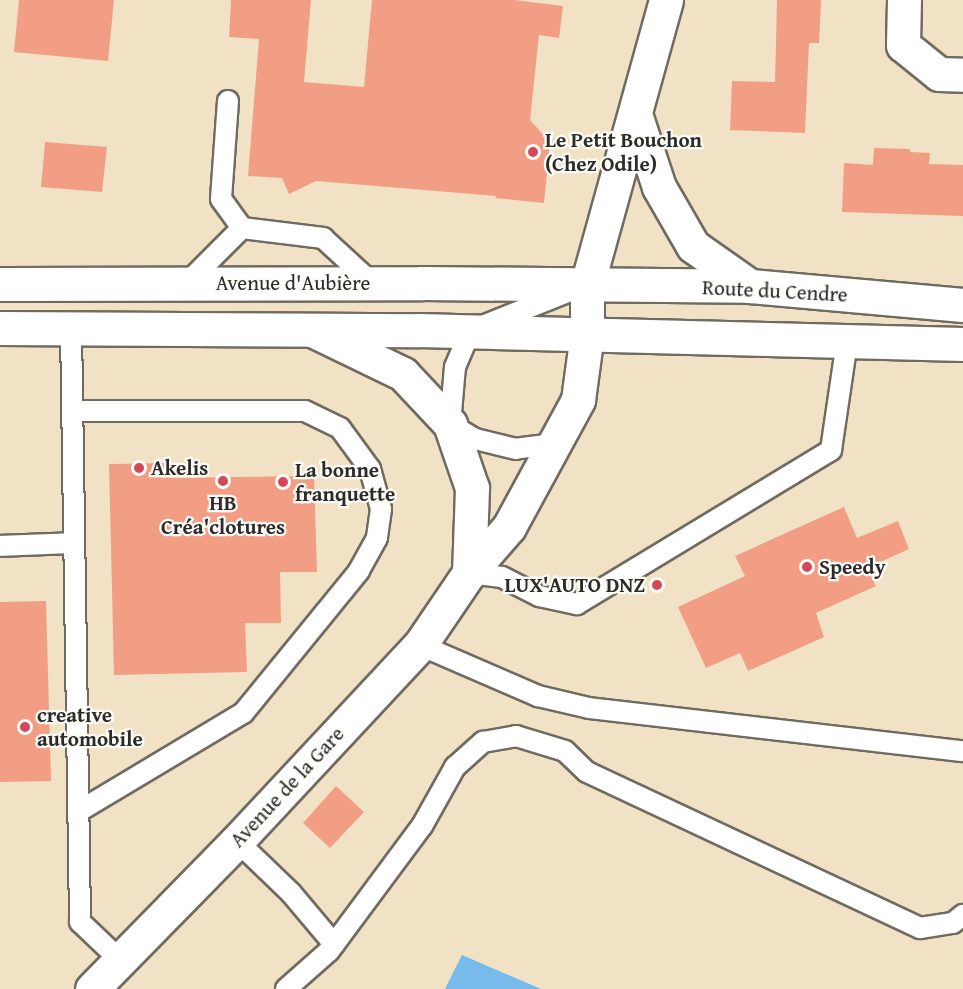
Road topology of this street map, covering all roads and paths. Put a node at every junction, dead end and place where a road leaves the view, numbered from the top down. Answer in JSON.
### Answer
{"nodes":[{"id":1,"x":666,"y":0,"type":"edge"},
{"id":2,"x":904,"y":0,"type":"edge"},
{"id":3,"x":963,"y":75,"type":"edge"},
{"id":4,"x":228,"y":100,"type":"dead end"},
{"id":5,"x":636,"y":117,"type":"junction"},
{"id":6,"x":242,"y":228,"type":"junction"},
{"id":7,"x":372,"y":283,"type":"junction"},
{"id":8,"x":0,"y":284,"type":"edge"},
{"id":9,"x":186,"y":284,"type":"junction"},
{"id":10,"x":587,"y":285,"type":"junction"},
{"id":11,"x":750,"y":286,"type":"junction"},
{"id":12,"x":963,"y":305,"type":"edge"},
{"id":13,"x":71,"y":327,"type":"junction"},
{"id":14,"x":0,"y":328,"type":"edge"},
{"id":15,"x":312,"y":330,"type":"junction"},
{"id":16,"x":470,"y":331,"type":"junction"},
{"id":17,"x":587,"y":333,"type":"junction"},
{"id":18,"x":847,"y":341,"type":"junction"},
{"id":19,"x":963,"y":344,"type":"edge"},
{"id":20,"x":72,"y":411,"type":"junction"},
{"id":21,"x":450,"y":424,"type":"junction"},
{"id":22,"x":554,"y":444,"type":"junction"},
{"id":23,"x":74,"y":543,"type":"junction"},
{"id":24,"x":0,"y":546,"type":"edge"},
{"id":25,"x":469,"y":573,"type":"junction"},
{"id":26,"x":420,"y":645,"type":"junction"},
{"id":27,"x":963,"y":751,"type":"edge"},
{"id":28,"x":79,"y":811,"type":"junction"},
{"id":29,"x":237,"y":841,"type":"junction"},
{"id":30,"x":963,"y":915,"type":"edge"},
{"id":31,"x":334,"y":944,"type":"junction"},
{"id":32,"x":120,"y":960,"type":"junction"},
{"id":33,"x":92,"y":989,"type":"edge"},
{"id":34,"x":286,"y":989,"type":"edge"}],
"edges":[{"from":1,"to":5,"type":"main road"},
{"from":2,"to":3,"type":"main road"},
{"from":4,"to":6,"type":"lane"},
{"from":5,"to":10,"type":"main road","name":"Avenue de la Gare"},
{"from":5,"to":11,"type":"main road"},
{"from":6,"to":7,"type":"lane"},
{"from":6,"to":9,"type":"lane"},
{"from":7,"to":9,"type":"main road","name":"Avenue d'Aubière"},
{"from":7,"to":10,"type":"main road","name":"Avenue d'Aubière"},
{"from":8,"to":9,"type":"main road","name":"Avenue d'Aubière"},
{"from":10,"to":11,"type":"main road","name":"Route du Cendre"},
{"from":10,"to":16,"type":"lane"},
{"from":10,"to":17,"type":"main road","name":"Avenue de la Gare"},
{"from":11,"to":12,"type":"main road","name":"Route du Cendre"},
{"from":13,"to":14,"type":"main road"},
{"from":13,"to":15,"type":"main road"},
{"from":13,"to":20,"type":"lane"},
{"from":15,"to":16,"type":"main road"},
{"from":15,"to":21,"type":"main road"},
{"from":16,"to":17,"type":"main road"},
{"from":16,"to":21,"type":"lane"},
{"from":17,"to":18,"type":"main road"},
{"from":17,"to":22,"type":"main road","name":"Avenue de la Gare"},
{"from":18,"to":19,"type":"main road"},
{"from":18,"to":25,"type":"lane"},
{"from":20,"to":23,"type":"lane"},
{"from":20,"to":28,"type":"lane"},
{"from":21,"to":22,"type":"lane"},
{"from":21,"to":25,"type":"main road"},
{"from":22,"to":25,"type":"main road","name":"Avenue de la Gare"},
{"from":23,"to":24,"type":"lane"},
{"from":23,"to":28,"type":"lane"},
{"from":25,"to":26,"type":"main road","name":"Avenue de la Gare"},
{"from":26,"to":27,"type":"lane"},
{"from":26,"to":29,"type":"main road","name":"Avenue de la Gare"},
{"from":28,"to":32,"type":"lane"},
{"from":29,"to":31,"type":"lane"},
{"from":29,"to":32,"type":"main road","name":"Avenue de la Gare"},
{"from":30,"to":31,"type":"lane"},
{"from":31,"to":34,"type":"lane"},
{"from":32,"to":33,"type":"main road","name":"Avenue de la Gare"}]}
